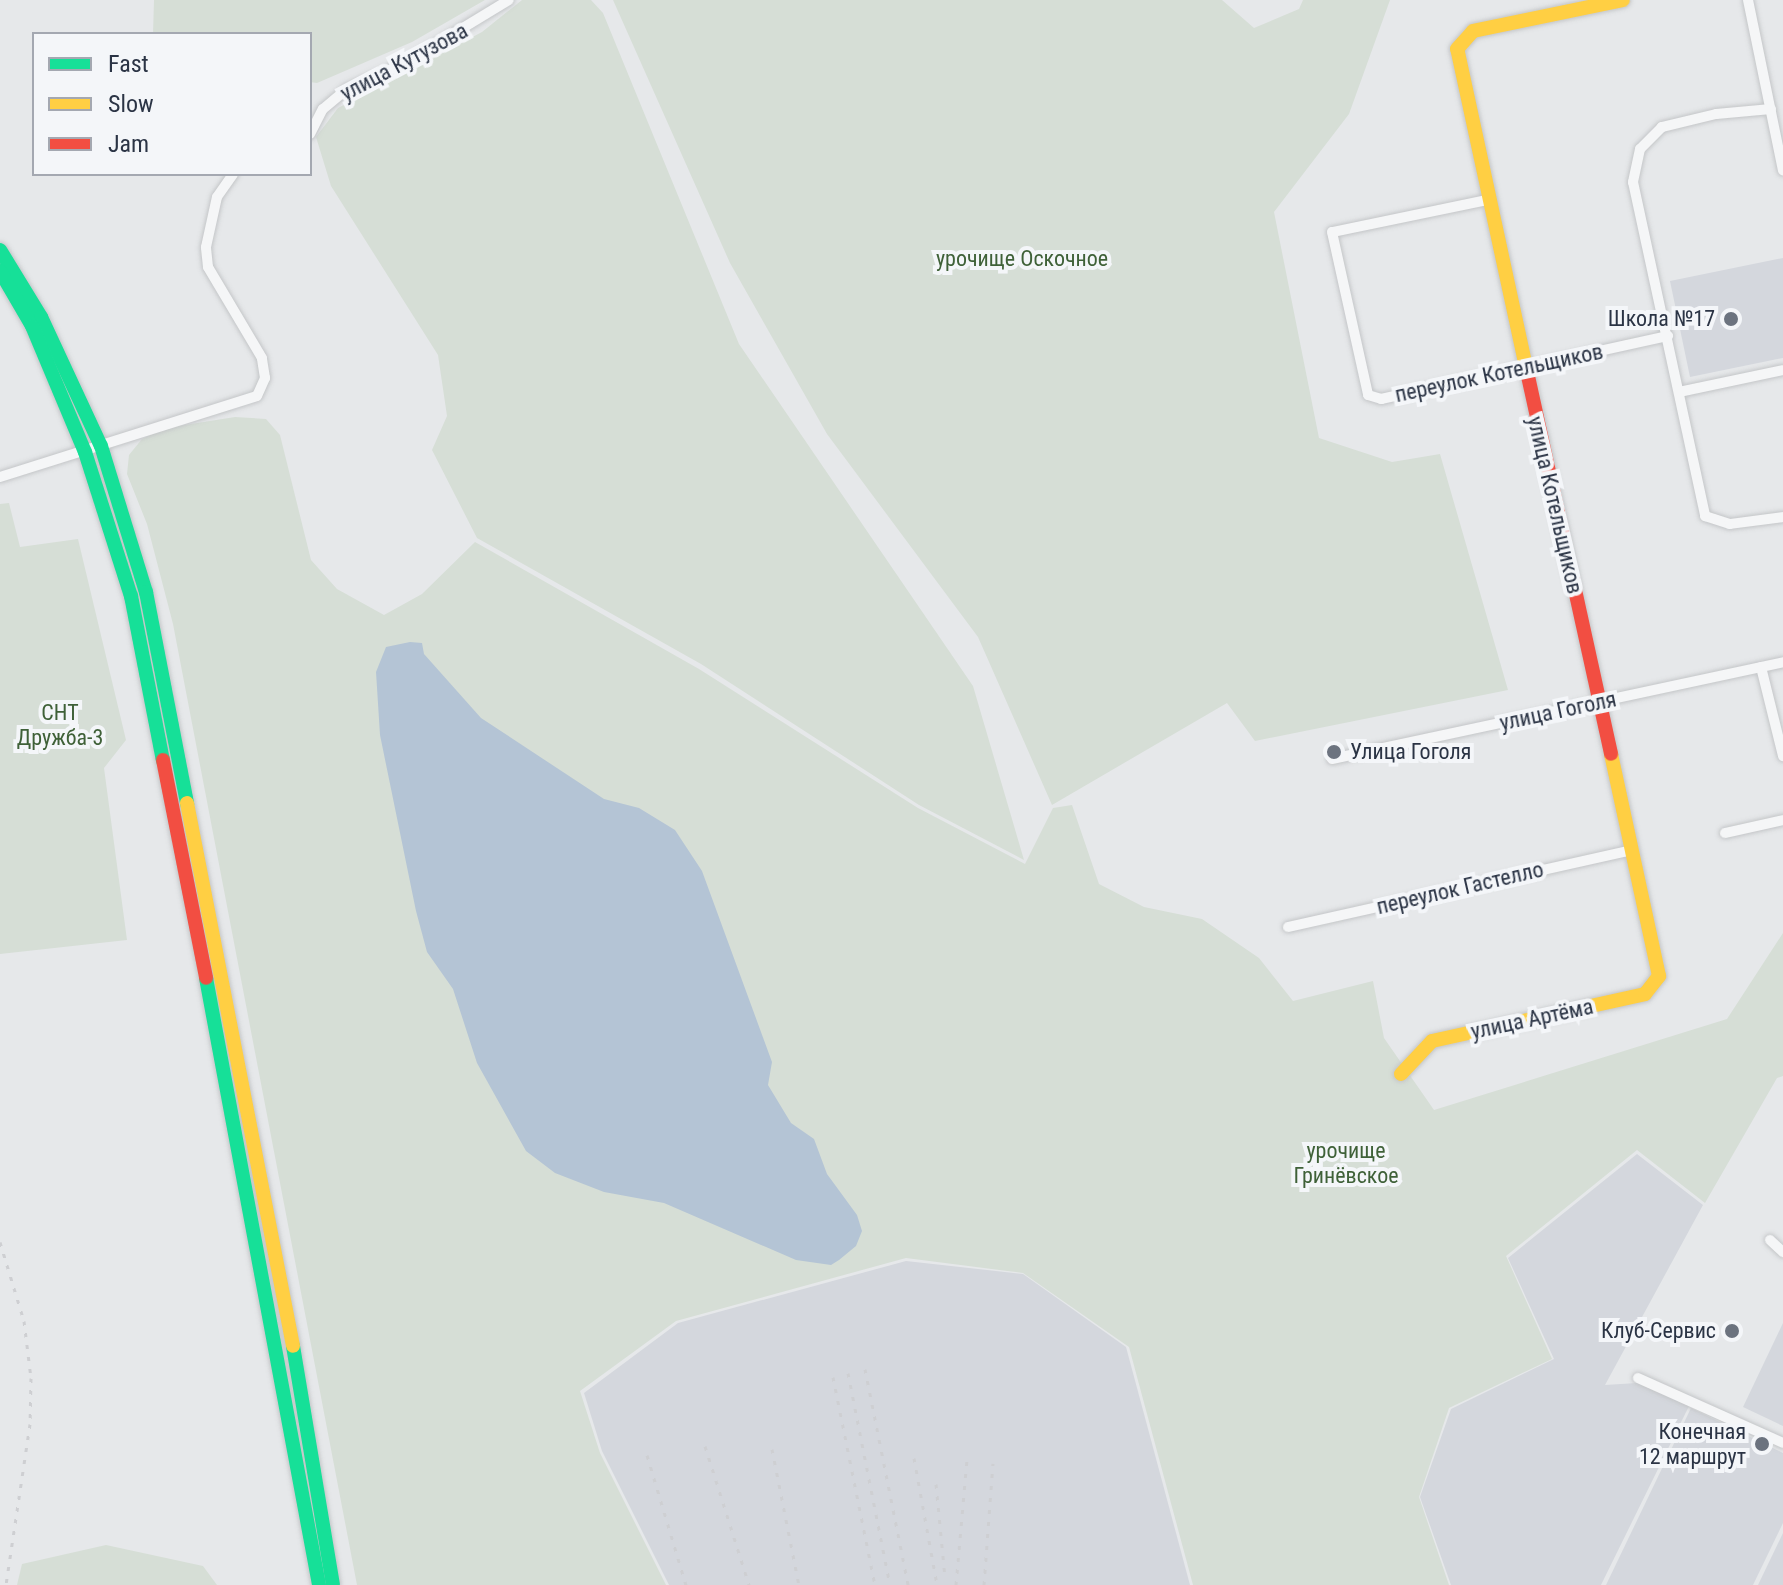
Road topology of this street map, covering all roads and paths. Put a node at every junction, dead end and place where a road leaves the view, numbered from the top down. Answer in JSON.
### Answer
{"nodes":[{"id":1,"x":509,"y":0,"type":"edge"},
{"id":2,"x":1623,"y":0,"type":"edge"},
{"id":3,"x":1748,"y":0,"type":"edge"},
{"id":4,"x":1771,"y":109,"type":"junction"},
{"id":5,"x":312,"y":130,"type":"edge"},
{"id":6,"x":1783,"y":170,"type":"edge"},
{"id":7,"x":232,"y":176,"type":"edge"},
{"id":8,"x":1487,"y":200,"type":"junction"},
{"id":9,"x":0,"y":250,"type":"edge"},
{"id":10,"x":0,"y":271,"type":"edge"},
{"id":11,"x":1668,"y":336,"type":"junction"},
{"id":12,"x":1523,"y":369,"type":"junction"},
{"id":13,"x":1783,"y":370,"type":"edge"},
{"id":14,"x":1679,"y":392,"type":"junction"},
{"id":15,"x":101,"y":446,"type":"junction"},
{"id":16,"x":85,"y":452,"type":"junction"},
{"id":17,"x":0,"y":477,"type":"edge"},
{"id":18,"x":1783,"y":517,"type":"edge"},
{"id":19,"x":1783,"y":662,"type":"edge"},
{"id":20,"x":1761,"y":667,"type":"junction"},
{"id":21,"x":1601,"y":701,"type":"junction"},
{"id":22,"x":1783,"y":756,"type":"edge"},
{"id":23,"x":1332,"y":759,"type":"dead end"},
{"id":24,"x":1783,"y":820,"type":"edge"},
{"id":25,"x":1725,"y":833,"type":"dead end"},
{"id":26,"x":1632,"y":850,"type":"junction"},
{"id":27,"x":1288,"y":927,"type":"dead end"},
{"id":28,"x":1658,"y":968,"type":"joint"},
{"id":29,"x":1401,"y":1074,"type":"dead end"},
{"id":30,"x":1770,"y":1240,"type":"dead end"},
{"id":31,"x":1783,"y":1252,"type":"edge"},
{"id":32,"x":1638,"y":1378,"type":"dead end"},
{"id":33,"x":1783,"y":1443,"type":"edge"},
{"id":34,"x":319,"y":1585,"type":"edge"},
{"id":35,"x":333,"y":1585,"type":"edge"}],
"edges":[{"from":1,"to":5,"type":"street","name":"улица Кутузова"},
{"from":2,"to":8,"type":"main road","name":"улица Котельщиков"},
{"from":3,"to":4,"type":"street"},
{"from":4,"to":6,"type":"street"},
{"from":4,"to":11,"type":"street"},
{"from":7,"to":15,"type":"street"},
{"from":8,"to":12,"type":"main road","name":"улица Котельщиков"},
{"from":8,"to":12,"type":"street","name":"переулок Котельщиков"},
{"from":9,"to":15,"type":"main road"},
{"from":10,"to":16,"type":"main road"},
{"from":11,"to":12,"type":"street","name":"переулок Котельщиков"},
{"from":11,"to":14,"type":"street"},
{"from":12,"to":21,"type":"main road","name":"улица Котельщиков"},
{"from":13,"to":14,"type":"street"},
{"from":14,"to":18,"type":"street"},
{"from":15,"to":16,"type":"street"},
{"from":15,"to":35,"type":"main road"},
{"from":16,"to":17,"type":"street"},
{"from":16,"to":34,"type":"main road"},
{"from":19,"to":20,"type":"street","name":"улица Гоголя"},
{"from":20,"to":21,"type":"street","name":"улица Гоголя"},
{"from":20,"to":22,"type":"street"},
{"from":21,"to":23,"type":"street","name":"улица Гоголя"},
{"from":21,"to":26,"type":"main road","name":"улица Котельщиков"},
{"from":24,"to":25,"type":"street"},
{"from":26,"to":27,"type":"street","name":"переулок Гастелло"},
{"from":26,"to":28,"type":"main road","name":"улица Котельщиков"},
{"from":28,"to":29,"type":"main road","name":"улица Артёма"},
{"from":30,"to":31,"type":"street"},
{"from":32,"to":33,"type":"street"}]}
